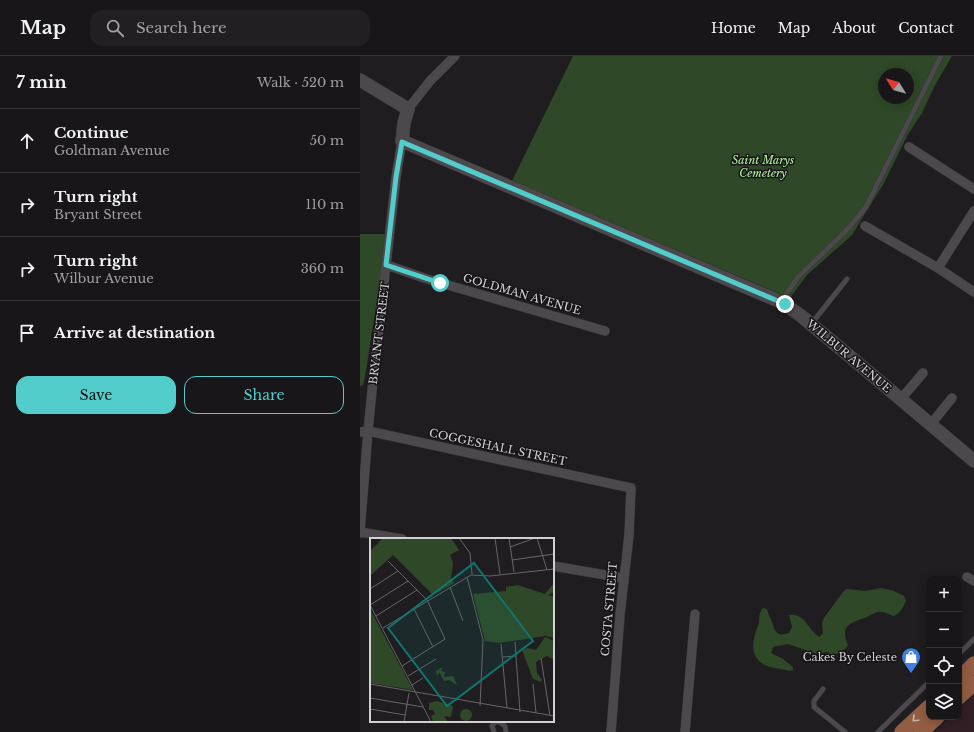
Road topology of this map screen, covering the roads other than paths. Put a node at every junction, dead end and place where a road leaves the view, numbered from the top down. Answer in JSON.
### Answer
{"nodes":[{"id":1,"x":455,"y":56,"type":"edge"},
{"id":2,"x":941,"y":56,"type":"edge"},
{"id":3,"x":360,"y":80,"type":"edge"},
{"id":4,"x":408,"y":108,"type":"junction"},
{"id":5,"x":402,"y":142,"type":"junction"},
{"id":6,"x":909,"y":147,"type":"dead end"},
{"id":7,"x":974,"y":189,"type":"edge"},
{"id":8,"x":974,"y":211,"type":"edge"},
{"id":9,"x":865,"y":226,"type":"dead end"},
{"id":10,"x":386,"y":265,"type":"junction"},
{"id":11,"x":938,"y":268,"type":"junction"},
{"id":12,"x":848,"y":279,"type":"dead end"},
{"id":13,"x":974,"y":292,"type":"edge"},
{"id":14,"x":781,"y":302,"type":"junction"},
{"id":15,"x":810,"y":324,"type":"junction"},
{"id":16,"x":605,"y":331,"type":"dead end"},
{"id":17,"x":922,"y":373,"type":"dead end"},
{"id":18,"x":952,"y":398,"type":"dead end"},
{"id":19,"x":901,"y":399,"type":"junction"},
{"id":20,"x":931,"y":424,"type":"junction"},
{"id":21,"x":364,"y":432,"type":"edge"},
{"id":22,"x":974,"y":461,"type":"edge"},
{"id":23,"x":631,"y":488,"type":"joint"},
{"id":24,"x":360,"y":533,"type":"edge"},
{"id":25,"x":395,"y":538,"type":"edge"},
{"id":26,"x":554,"y":566,"type":"edge"},
{"id":27,"x":623,"y":578,"type":"junction"},
{"id":28,"x":695,"y":614,"type":"dead end"},
{"id":29,"x":974,"y":639,"type":"edge"},
{"id":30,"x":962,"y":651,"type":"edge"},
{"id":31,"x":974,"y":664,"type":"edge"},
{"id":32,"x":962,"y":675,"type":"edge"},
{"id":33,"x":974,"y":682,"type":"edge"},
{"id":34,"x":926,"y":684,"type":"edge"},
{"id":35,"x":924,"y":686,"type":"junction"},
{"id":36,"x":926,"y":688,"type":"edge"},
{"id":37,"x":823,"y":689,"type":"dead end"},
{"id":38,"x":962,"y":694,"type":"edge"},
{"id":39,"x":926,"y":710,"type":"edge"},
{"id":40,"x":934,"y":720,"type":"edge"},
{"id":41,"x":494,"y":732,"type":"edge"},
{"id":42,"x":506,"y":732,"type":"edge"},
{"id":43,"x":611,"y":732,"type":"edge"},
{"id":44,"x":685,"y":732,"type":"edge"},
{"id":45,"x":845,"y":732,"type":"edge"},
{"id":46,"x":878,"y":732,"type":"edge"},
{"id":47,"x":902,"y":732,"type":"edge"},
{"id":48,"x":921,"y":732,"type":"edge"}],
"edges":[{"from":1,"to":4,"type":"street","name":"BRYANT STREET"},
{"from":2,"to":14,"type":"lane"},
{"from":3,"to":4,"type":"street"},
{"from":4,"to":5,"type":"street","name":"BRYANT STREET"},
{"from":5,"to":10,"type":"street","name":"BRYANT STREET"},
{"from":5,"to":14,"type":"street","name":"WILBUR AVENUE"},
{"from":6,"to":7,"type":"street"},
{"from":8,"to":11,"type":"street"},
{"from":9,"to":11,"type":"street"},
{"from":10,"to":16,"type":"street","name":"GOLDMAN AVENUE"},
{"from":10,"to":21,"type":"street","name":"BRYANT STREET"},
{"from":11,"to":13,"type":"street"},
{"from":12,"to":15,"type":"lane"},
{"from":14,"to":15,"type":"street","name":"WILBUR AVENUE"},
{"from":15,"to":19,"type":"street","name":"WILBUR AVENUE"},
{"from":17,"to":19,"type":"street"},
{"from":18,"to":20,"type":"street"},
{"from":19,"to":20,"type":"street","name":"WILBUR AVENUE"},
{"from":20,"to":22,"type":"street","name":"WILBUR AVENUE"},
{"from":21,"to":23,"type":"street","name":"COGGESHALL STREET"},
{"from":21,"to":24,"type":"street","name":"BRYANT STREET"},
{"from":23,"to":27,"type":"street","name":"COSTA STREET"},
{"from":24,"to":25,"type":"street"},
{"from":26,"to":27,"type":"street"},
{"from":27,"to":43,"type":"street","name":"COSTA STREET"},
{"from":28,"to":44,"type":"street"},
{"from":29,"to":30,"type":"lane"},
{"from":31,"to":32,"type":"main road"},
{"from":33,"to":38,"type":"main road"},
{"from":34,"to":35,"type":"lane"},
{"from":35,"to":36,"type":"lane"},
{"from":35,"to":46,"type":"lane"},
{"from":37,"to":45,"type":"lane"},
{"from":39,"to":47,"type":"main road","one_way":true},
{"from":40,"to":48,"type":"main road"},
{"from":41,"to":42,"type":"lane"}]}
